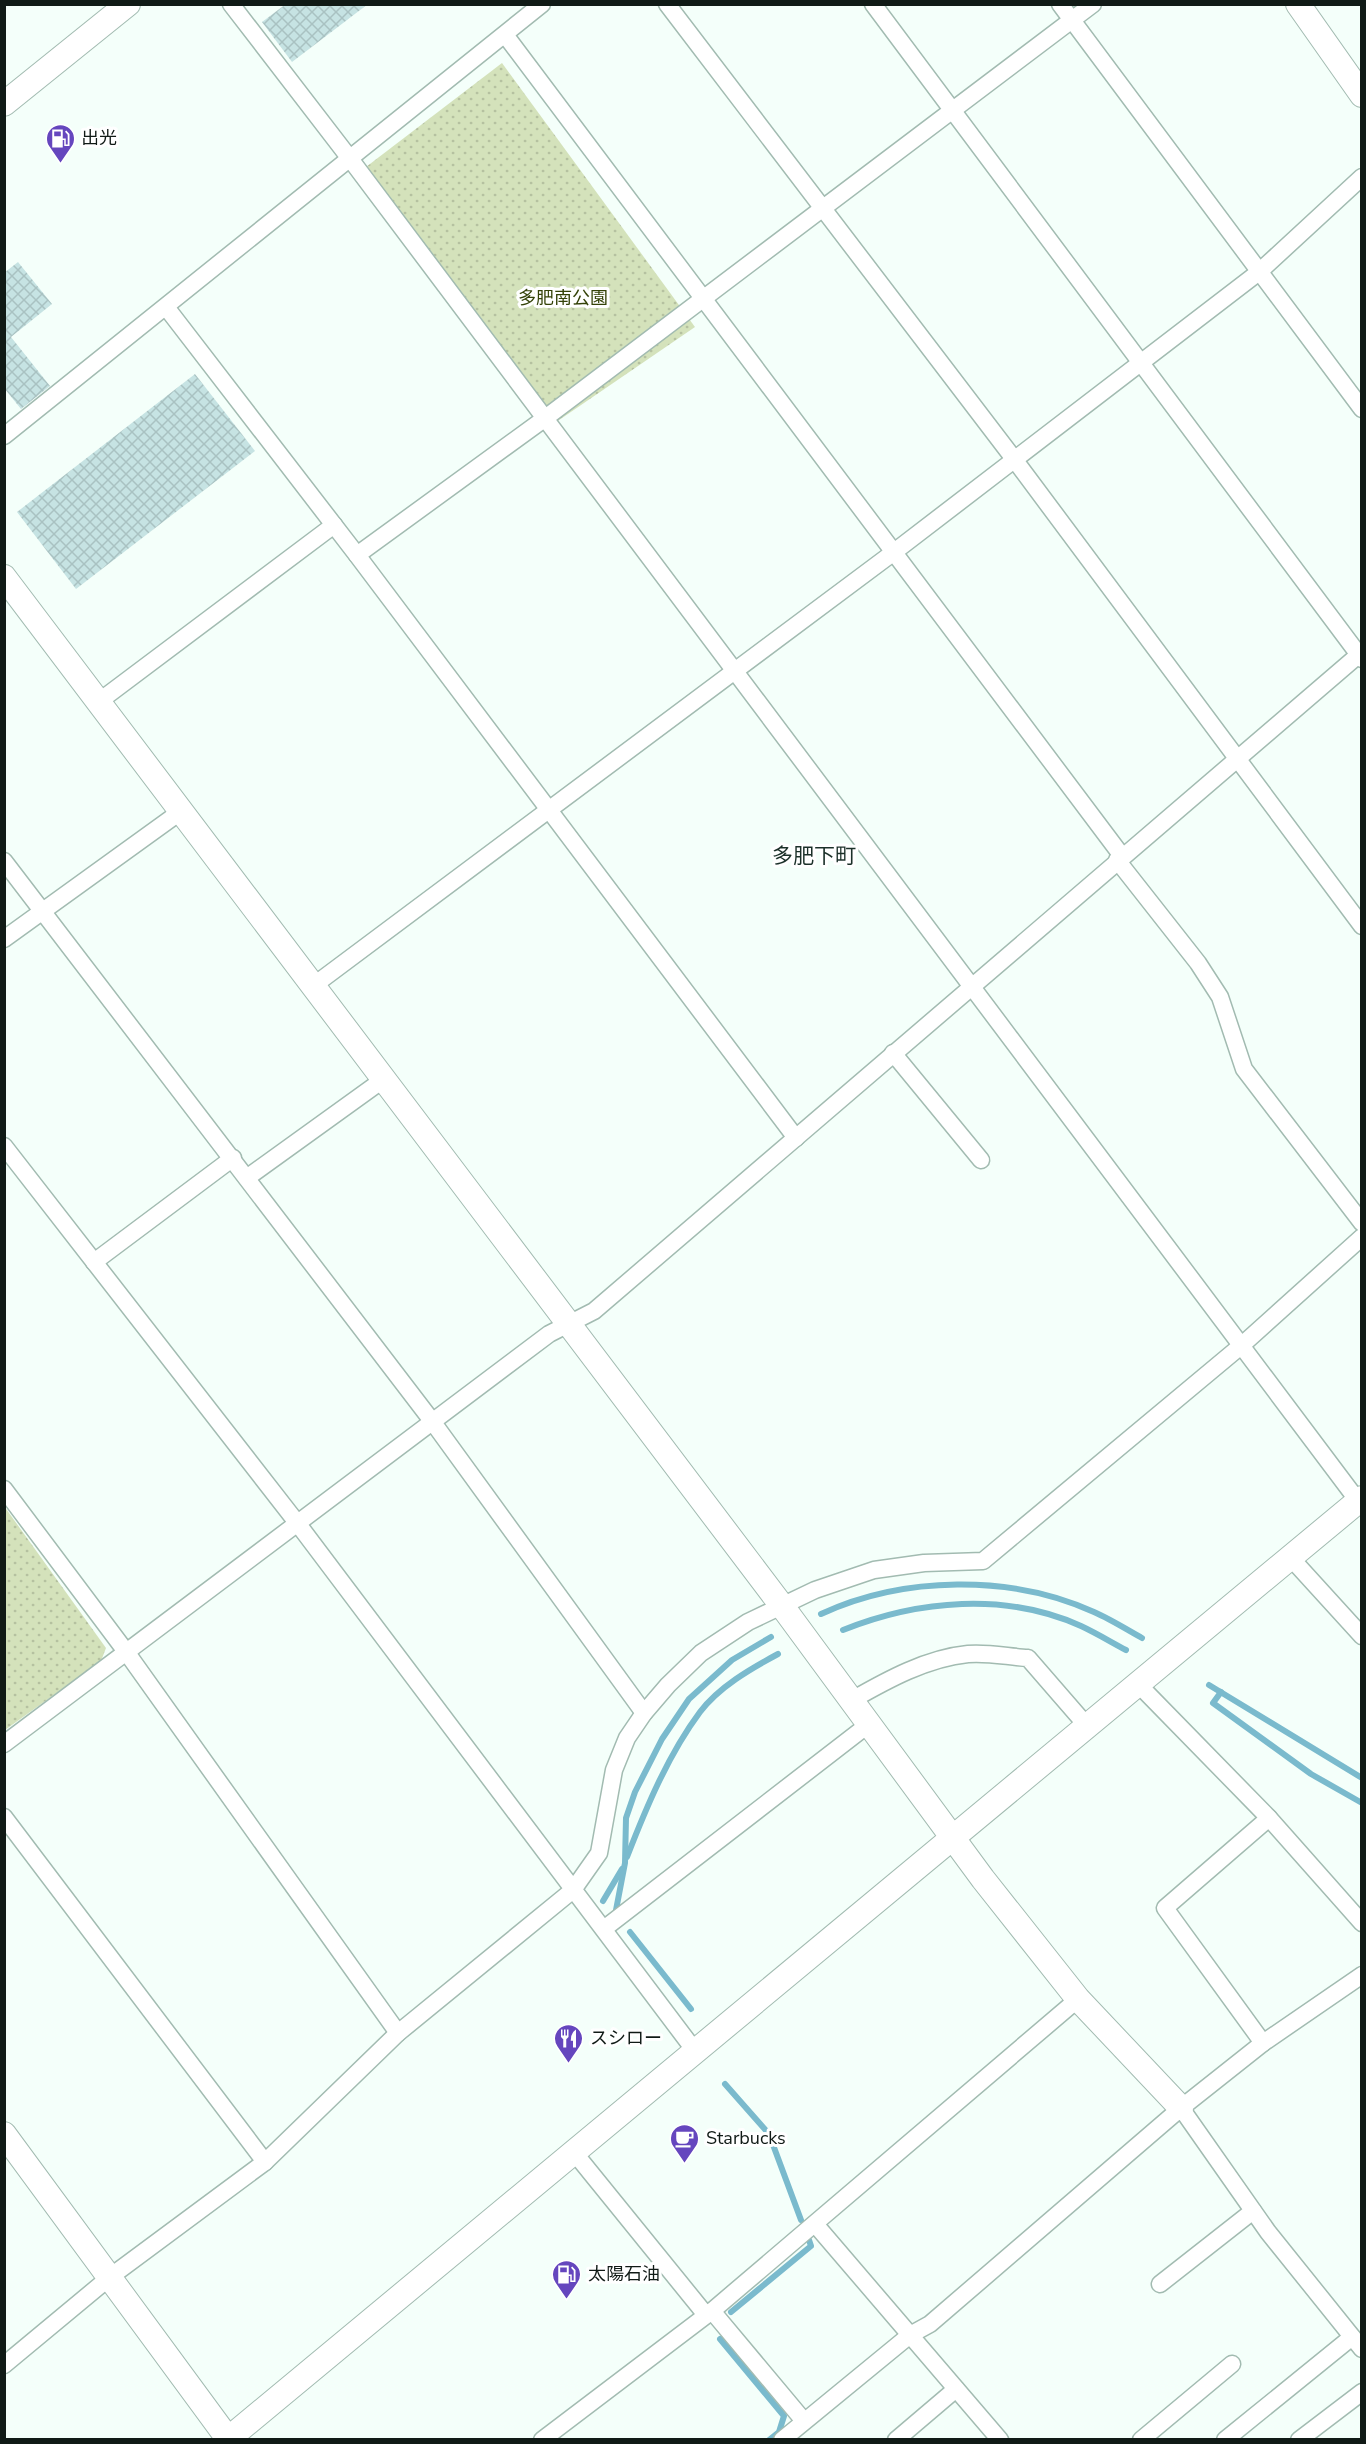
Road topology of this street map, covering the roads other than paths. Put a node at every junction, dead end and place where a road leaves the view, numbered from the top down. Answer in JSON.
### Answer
{"nodes":[{"id":1,"x":128,"y":4,"type":"edge"},
{"id":2,"x":231,"y":4,"type":"edge"},
{"id":3,"x":542,"y":4,"type":"edge"},
{"id":4,"x":667,"y":4,"type":"edge"},
{"id":5,"x":873,"y":4,"type":"edge"},
{"id":6,"x":1060,"y":4,"type":"edge"},
{"id":7,"x":1092,"y":4,"type":"edge"},
{"id":8,"x":1298,"y":4,"type":"edge"},
{"id":9,"x":1072,"y":20,"type":"junction"},
{"id":10,"x":506,"y":36,"type":"junction"},
{"id":11,"x":1362,"y":95,"type":"edge"},
{"id":12,"x":4,"y":104,"type":"edge"},
{"id":13,"x":953,"y":112,"type":"junction"},
{"id":14,"x":351,"y":160,"type":"junction"},
{"id":15,"x":1362,"y":177,"type":"edge"},
{"id":16,"x":821,"y":208,"type":"junction"},
{"id":17,"x":1259,"y":272,"type":"junction"},
{"id":18,"x":703,"y":299,"type":"junction"},
{"id":19,"x":166,"y":307,"type":"junction"},
{"id":20,"x":1142,"y":362,"type":"junction"},
{"id":21,"x":1362,"y":409,"type":"edge"},
{"id":22,"x":544,"y":419,"type":"junction"},
{"id":23,"x":4,"y":436,"type":"edge"},
{"id":24,"x":1014,"y":459,"type":"junction"},
{"id":25,"x":334,"y":525,"type":"junction"},
{"id":26,"x":894,"y":552,"type":"junction"},
{"id":27,"x":357,"y":555,"type":"junction"},
{"id":28,"x":4,"y":578,"type":"edge"},
{"id":29,"x":1360,"y":655,"type":"edge"},
{"id":30,"x":735,"y":670,"type":"junction"},
{"id":31,"x":97,"y":703,"type":"junction"},
{"id":32,"x":1236,"y":759,"type":"junction"},
{"id":33,"x":550,"y":809,"type":"junction"},
{"id":34,"x":180,"y":812,"type":"junction"},
{"id":35,"x":1119,"y":858,"type":"junction"},
{"id":36,"x":4,"y":861,"type":"edge"},
{"id":37,"x":42,"y":912,"type":"junction"},
{"id":38,"x":1362,"y":926,"type":"edge"},
{"id":39,"x":4,"y":939,"type":"edge"},
{"id":40,"x":972,"y":985,"type":"junction"},
{"id":41,"x":313,"y":986,"type":"junction"},
{"id":42,"x":893,"y":1053,"type":"junction"},
{"id":43,"x":384,"y":1079,"type":"junction"},
{"id":44,"x":796,"y":1138,"type":"junction"},
{"id":45,"x":4,"y":1146,"type":"edge"},
{"id":46,"x":233,"y":1158,"type":"junction"},
{"id":47,"x":981,"y":1160,"type":"dead end"},
{"id":48,"x":248,"y":1178,"type":"junction"},
{"id":49,"x":1362,"y":1223,"type":"edge"},
{"id":50,"x":1360,"y":1241,"type":"edge"},
{"id":51,"x":94,"y":1262,"type":"junction"},
{"id":52,"x":570,"y":1323,"type":"junction"},
{"id":53,"x":1242,"y":1345,"type":"junction"},
{"id":54,"x":432,"y":1422,"type":"junction"},
{"id":55,"x":4,"y":1489,"type":"edge"},
{"id":56,"x":1360,"y":1500,"type":"edge"},
{"id":57,"x":298,"y":1524,"type":"junction"},
{"id":58,"x":1290,"y":1557,"type":"junction"},
{"id":59,"x":782,"y":1606,"type":"junction"},
{"id":60,"x":1362,"y":1636,"type":"edge"},
{"id":61,"x":127,"y":1653,"type":"junction"},
{"id":62,"x":1138,"y":1684,"type":"junction"},
{"id":63,"x":852,"y":1700,"type":"junction"},
{"id":64,"x":644,"y":1713,"type":"junction"},
{"id":65,"x":869,"y":1724,"type":"junction"},
{"id":66,"x":1087,"y":1726,"type":"junction"},
{"id":67,"x":4,"y":1744,"type":"edge"},
{"id":68,"x":4,"y":1817,"type":"edge"},
{"id":69,"x":1269,"y":1818,"type":"junction"},
{"id":70,"x":952,"y":1838,"type":"junction"},
{"id":71,"x":573,"y":1890,"type":"junction"},
{"id":72,"x":1362,"y":1923,"type":"edge"},
{"id":73,"x":605,"y":1928,"type":"junction"},
{"id":74,"x":1362,"y":1975,"type":"edge"},
{"id":75,"x":1078,"y":1999,"type":"junction"},
{"id":76,"x":398,"y":2033,"type":"junction"},
{"id":77,"x":1263,"y":2043,"type":"junction"},
{"id":78,"x":694,"y":2051,"type":"junction"},
{"id":79,"x":1181,"y":2108,"type":"junction"},
{"id":80,"x":4,"y":2134,"type":"edge"},
{"id":81,"x":573,"y":2151,"type":"junction"},
{"id":82,"x":265,"y":2162,"type":"junction"},
{"id":83,"x":1253,"y":2211,"type":"junction"},
{"id":84,"x":815,"y":2224,"type":"junction"},
{"id":85,"x":110,"y":2277,"type":"junction"},
{"id":86,"x":1160,"y":2284,"type":"dead end"},
{"id":87,"x":709,"y":2313,"type":"junction"},
{"id":88,"x":910,"y":2335,"type":"junction"},
{"id":89,"x":1357,"y":2343,"type":"edge"},
{"id":90,"x":1232,"y":2364,"type":"dead end"},
{"id":91,"x":4,"y":2365,"type":"edge"},
{"id":92,"x":956,"y":2389,"type":"junction"},
{"id":93,"x":1362,"y":2392,"type":"edge"},
{"id":94,"x":804,"y":2421,"type":"junction"},
{"id":95,"x":228,"y":2439,"type":"edge"},
{"id":96,"x":542,"y":2439,"type":"edge"},
{"id":97,"x":782,"y":2439,"type":"edge"},
{"id":98,"x":896,"y":2439,"type":"edge"},
{"id":99,"x":1000,"y":2439,"type":"edge"},
{"id":100,"x":1140,"y":2439,"type":"edge"},
{"id":101,"x":1225,"y":2439,"type":"edge"},
{"id":102,"x":1299,"y":2439,"type":"edge"}],
"edges":[{"from":1,"to":12,"type":"street"},
{"from":2,"to":14,"type":"street"},
{"from":3,"to":10,"type":"street"},
{"from":4,"to":16,"type":"street"},
{"from":5,"to":13,"type":"street"},
{"from":6,"to":9,"type":"street"},
{"from":7,"to":9,"type":"street"},
{"from":8,"to":11,"type":"street"},
{"from":9,"to":13,"type":"street"},
{"from":9,"to":17,"type":"street"},
{"from":10,"to":14,"type":"street"},
{"from":10,"to":18,"type":"street"},
{"from":13,"to":16,"type":"street"},
{"from":13,"to":20,"type":"street"},
{"from":14,"to":19,"type":"street"},
{"from":14,"to":22,"type":"street"},
{"from":15,"to":17,"type":"street"},
{"from":16,"to":18,"type":"street"},
{"from":16,"to":24,"type":"street"},
{"from":17,"to":20,"type":"street"},
{"from":17,"to":21,"type":"street"},
{"from":18,"to":22,"type":"street"},
{"from":18,"to":26,"type":"street"},
{"from":19,"to":23,"type":"street"},
{"from":19,"to":25,"type":"street"},
{"from":20,"to":24,"type":"street"},
{"from":20,"to":29,"type":"street"},
{"from":22,"to":27,"type":"street"},
{"from":22,"to":30,"type":"street"},
{"from":24,"to":26,"type":"street"},
{"from":24,"to":32,"type":"street"},
{"from":25,"to":27,"type":"street"},
{"from":25,"to":31,"type":"street"},
{"from":26,"to":30,"type":"street"},
{"from":26,"to":35,"type":"street"},
{"from":27,"to":33,"type":"street"},
{"from":28,"to":31,"type":"street"},
{"from":29,"to":32,"type":"street"},
{"from":30,"to":33,"type":"street"},
{"from":30,"to":40,"type":"street"},
{"from":31,"to":34,"type":"street"},
{"from":32,"to":35,"type":"street"},
{"from":32,"to":38,"type":"street"},
{"from":33,"to":41,"type":"street"},
{"from":33,"to":44,"type":"street"},
{"from":34,"to":37,"type":"street"},
{"from":34,"to":41,"type":"street"},
{"from":35,"to":40,"type":"street"},
{"from":35,"to":49,"type":"street"},
{"from":36,"to":37,"type":"street"},
{"from":37,"to":39,"type":"street"},
{"from":37,"to":46,"type":"street"},
{"from":40,"to":42,"type":"street"},
{"from":40,"to":53,"type":"street"},
{"from":41,"to":43,"type":"street"},
{"from":42,"to":44,"type":"street"},
{"from":42,"to":47,"type":"street"},
{"from":43,"to":48,"type":"street"},
{"from":43,"to":52,"type":"street"},
{"from":44,"to":52,"type":"street"},
{"from":45,"to":51,"type":"street"},
{"from":46,"to":48,"type":"street"},
{"from":46,"to":51,"type":"street"},
{"from":48,"to":54,"type":"street"},
{"from":50,"to":53,"type":"street"},
{"from":51,"to":57,"type":"street"},
{"from":52,"to":54,"type":"street"},
{"from":52,"to":59,"type":"street"},
{"from":53,"to":56,"type":"street"},
{"from":53,"to":59,"type":"street"},
{"from":54,"to":57,"type":"street"},
{"from":54,"to":64,"type":"street"},
{"from":55,"to":61,"type":"street"},
{"from":56,"to":58,"type":"street"},
{"from":57,"to":61,"type":"street"},
{"from":57,"to":71,"type":"street"},
{"from":58,"to":60,"type":"street"},
{"from":58,"to":62,"type":"street"},
{"from":59,"to":63,"type":"street"},
{"from":59,"to":64,"type":"street"},
{"from":61,"to":67,"type":"street"},
{"from":61,"to":76,"type":"street"},
{"from":62,"to":66,"type":"street"},
{"from":62,"to":69,"type":"street"},
{"from":63,"to":65,"type":"street"},
{"from":63,"to":66,"type":"street"},
{"from":64,"to":71,"type":"street"},
{"from":65,"to":70,"type":"street"},
{"from":65,"to":73,"type":"street"},
{"from":66,"to":70,"type":"street"},
{"from":68,"to":82,"type":"street"},
{"from":69,"to":72,"type":"street"},
{"from":69,"to":77,"type":"street"},
{"from":70,"to":75,"type":"street"},
{"from":70,"to":78,"type":"street"},
{"from":71,"to":73,"type":"street"},
{"from":71,"to":76,"type":"street"},
{"from":73,"to":78,"type":"street"},
{"from":74,"to":77,"type":"street"},
{"from":75,"to":79,"type":"street"},
{"from":75,"to":84,"type":"street"},
{"from":76,"to":82,"type":"street"},
{"from":77,"to":79,"type":"street"},
{"from":78,"to":81,"type":"street"},
{"from":79,"to":83,"type":"street"},
{"from":79,"to":88,"type":"street"},
{"from":80,"to":85,"type":"street"},
{"from":81,"to":87,"type":"street"},
{"from":81,"to":95,"type":"street"},
{"from":82,"to":85,"type":"street"},
{"from":83,"to":86,"type":"street"},
{"from":83,"to":89,"type":"street"},
{"from":84,"to":87,"type":"street"},
{"from":84,"to":88,"type":"street"},
{"from":85,"to":91,"type":"street"},
{"from":85,"to":95,"type":"street"},
{"from":87,"to":94,"type":"street"},
{"from":87,"to":96,"type":"street"},
{"from":88,"to":92,"type":"street"},
{"from":88,"to":94,"type":"street"},
{"from":89,"to":101,"type":"street"},
{"from":90,"to":100,"type":"street"},
{"from":92,"to":98,"type":"street"},
{"from":92,"to":99,"type":"street"},
{"from":93,"to":102,"type":"street"},
{"from":94,"to":97,"type":"street"}]}
